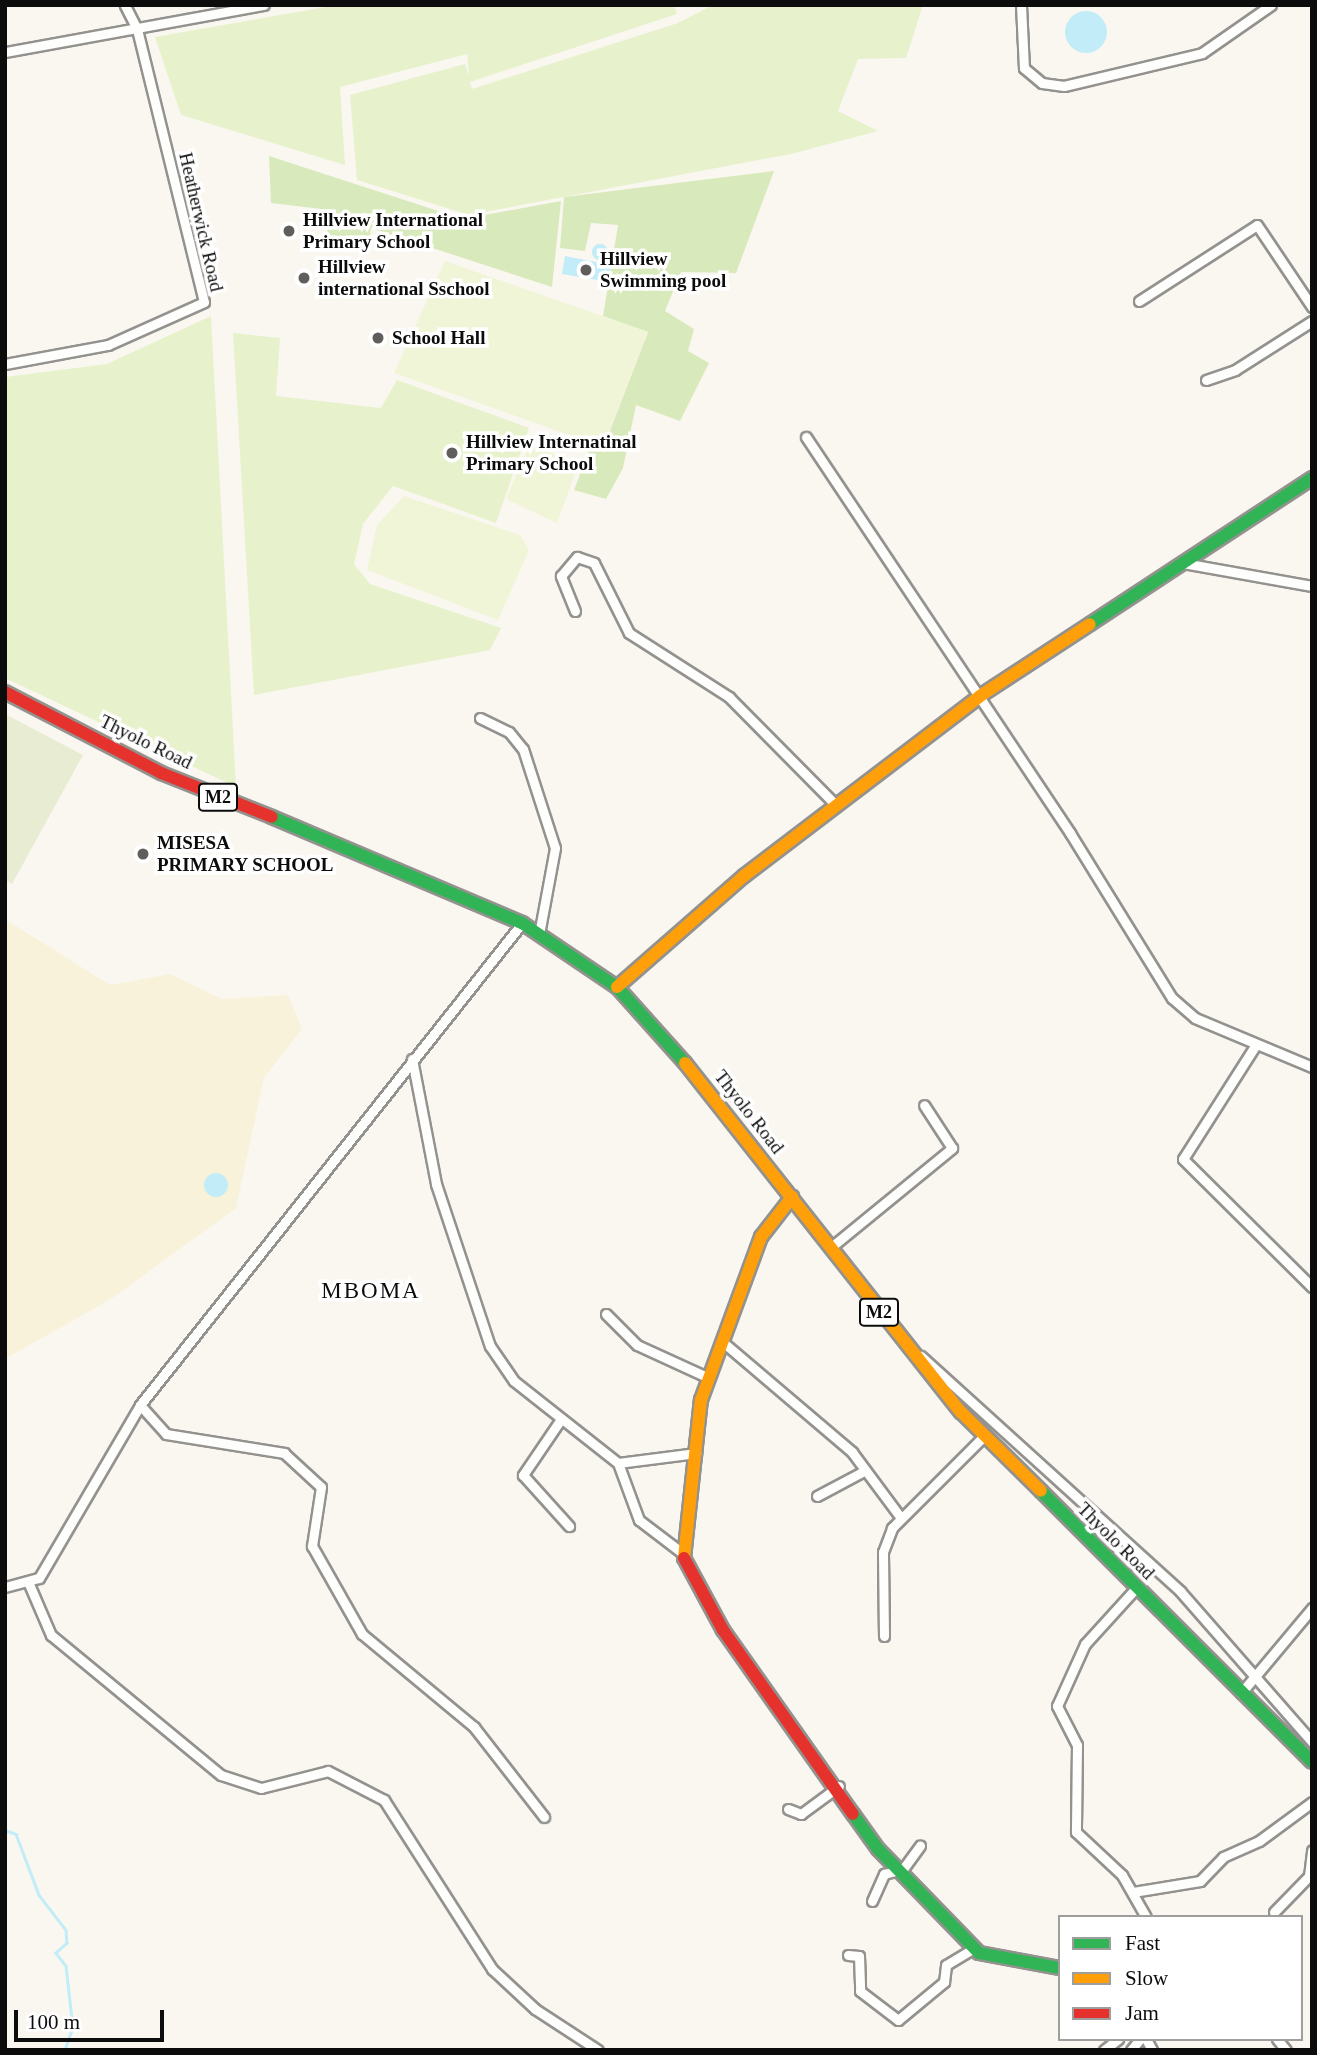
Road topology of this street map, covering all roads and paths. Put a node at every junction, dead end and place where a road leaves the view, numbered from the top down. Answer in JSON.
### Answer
{"nodes":[{"id":1,"x":125,"y":5,"type":"edge"},
{"id":2,"x":264,"y":5,"type":"edge"},
{"id":3,"x":1021,"y":5,"type":"edge"},
{"id":4,"x":1272,"y":5,"type":"edge"},
{"id":5,"x":137,"y":29,"type":"junction"},
{"id":6,"x":5,"y":52,"type":"edge"},
{"id":7,"x":1139,"y":301,"type":"dead end"},
{"id":8,"x":1312,"y":307,"type":"edge"},
{"id":9,"x":1312,"y":321,"type":"edge"},
{"id":10,"x":5,"y":363,"type":"edge"},
{"id":11,"x":1206,"y":380,"type":"dead end"},
{"id":12,"x":806,"y":437,"type":"dead end"},
{"id":13,"x":1312,"y":478,"type":"edge"},
{"id":14,"x":1183,"y":563,"type":"junction"},
{"id":15,"x":1312,"y":586,"type":"edge"},
{"id":16,"x":575,"y":611,"type":"dead end"},
{"id":17,"x":5,"y":692,"type":"edge"},
{"id":18,"x":980,"y":696,"type":"junction"},
{"id":19,"x":480,"y":718,"type":"dead end"},
{"id":20,"x":836,"y":805,"type":"junction"},
{"id":21,"x":522,"y":923,"type":"junction"},
{"id":22,"x":539,"y":934,"type":"junction"},
{"id":23,"x":617,"y":987,"type":"junction"},
{"id":24,"x":1255,"y":1046,"type":"junction"},
{"id":25,"x":412,"y":1059,"type":"junction"},
{"id":26,"x":1312,"y":1067,"type":"edge"},
{"id":27,"x":924,"y":1105,"type":"dead end"},
{"id":28,"x":792,"y":1197,"type":"junction"},
{"id":29,"x":830,"y":1248,"type":"junction"},
{"id":30,"x":1312,"y":1287,"type":"edge"},
{"id":31,"x":606,"y":1314,"type":"dead end"},
{"id":32,"x":724,"y":1343,"type":"junction"},
{"id":33,"x":916,"y":1358,"type":"junction"},
{"id":34,"x":709,"y":1378,"type":"junction"},
{"id":35,"x":140,"y":1405,"type":"junction"},
{"id":36,"x":561,"y":1419,"type":"junction"},
{"id":37,"x":985,"y":1435,"type":"junction"},
{"id":38,"x":696,"y":1452,"type":"junction"},
{"id":39,"x":618,"y":1463,"type":"junction"},
{"id":40,"x":864,"y":1471,"type":"junction"},
{"id":41,"x":817,"y":1496,"type":"dead end"},
{"id":42,"x":901,"y":1518,"type":"junction"},
{"id":43,"x":569,"y":1526,"type":"dead end"},
{"id":44,"x":681,"y":1552,"type":"junction"},
{"id":45,"x":29,"y":1584,"type":"junction"},
{"id":46,"x":5,"y":1587,"type":"edge"},
{"id":47,"x":1136,"y":1588,"type":"junction"},
{"id":48,"x":1312,"y":1608,"type":"edge"},
{"id":49,"x":884,"y":1636,"type":"dead end"},
{"id":50,"x":1256,"y":1676,"type":"junction"},
{"id":51,"x":1241,"y":1693,"type":"junction"},
{"id":52,"x":1312,"y":1742,"type":"edge"},
{"id":53,"x":1308,"y":1759,"type":"edge"},
{"id":54,"x":837,"y":1788,"type":"junction"},
{"id":55,"x":1312,"y":1802,"type":"edge"},
{"id":56,"x":788,"y":1809,"type":"dead end"},
{"id":57,"x":544,"y":1817,"type":"dead end"},
{"id":58,"x":920,"y":1846,"type":"dead end"},
{"id":59,"x":1312,"y":1850,"type":"edge"},
{"id":60,"x":895,"y":1868,"type":"junction"},
{"id":61,"x":1133,"y":1892,"type":"junction"},
{"id":62,"x":872,"y":1901,"type":"dead end"},
{"id":63,"x":1274,"y":1912,"type":"dead end"},
{"id":64,"x":1145,"y":1915,"type":"edge"},
{"id":65,"x":974,"y":1948,"type":"junction"},
{"id":66,"x":848,"y":1955,"type":"dead end"},
{"id":67,"x":1058,"y":1968,"type":"edge"},
{"id":68,"x":598,"y":2050,"type":"edge"}],
"edges":[{"from":1,"to":5,"type":"street"},
{"from":2,"to":5,"type":"street"},
{"from":3,"to":4,"type":"street"},
{"from":5,"to":6,"type":"street"},
{"from":5,"to":10,"type":"street","name":"Heatherwick Road"},
{"from":7,"to":8,"type":"street"},
{"from":9,"to":11,"type":"street"},
{"from":12,"to":18,"type":"street"},
{"from":13,"to":14,"type":"main road"},
{"from":14,"to":15,"type":"street"},
{"from":14,"to":18,"type":"main road"},
{"from":16,"to":20,"type":"street"},
{"from":17,"to":21,"type":"main road","name":"Thyolo Road","number":"M2"},
{"from":18,"to":20,"type":"main road"},
{"from":18,"to":24,"type":"street"},
{"from":19,"to":22,"type":"street"},
{"from":20,"to":23,"type":"main road"},
{"from":21,"to":22,"type":"main road","name":"Thyolo Road","number":"M2"},
{"from":21,"to":25,"type":"street"},
{"from":22,"to":23,"type":"main road","name":"Thyolo Road","number":"M2"},
{"from":23,"to":28,"type":"main road","name":"Thyolo Road","number":"M2"},
{"from":24,"to":26,"type":"street"},
{"from":24,"to":30,"type":"street"},
{"from":25,"to":35,"type":"street"},
{"from":25,"to":36,"type":"street"},
{"from":27,"to":29,"type":"street"},
{"from":28,"to":29,"type":"main road","name":"Thyolo Road","number":"M2"},
{"from":28,"to":32,"type":"main road"},
{"from":29,"to":33,"type":"main road","name":"Thyolo Road","number":"M2"},
{"from":31,"to":34,"type":"street"},
{"from":32,"to":34,"type":"main road"},
{"from":32,"to":40,"type":"street"},
{"from":33,"to":37,"type":"main road","name":"Thyolo Road","number":"M2"},
{"from":33,"to":50,"type":"street"},
{"from":34,"to":38,"type":"main road"},
{"from":35,"to":45,"type":"street"},
{"from":35,"to":57,"type":"street"},
{"from":36,"to":39,"type":"street"},
{"from":36,"to":43,"type":"street"},
{"from":37,"to":42,"type":"street"},
{"from":37,"to":47,"type":"main road","name":"Thyolo Road","number":"M2"},
{"from":38,"to":39,"type":"street"},
{"from":38,"to":44,"type":"main road"},
{"from":39,"to":44,"type":"street"},
{"from":40,"to":41,"type":"street"},
{"from":40,"to":42,"type":"street"},
{"from":42,"to":49,"type":"street"},
{"from":44,"to":54,"type":"main road"},
{"from":45,"to":46,"type":"street"},
{"from":45,"to":68,"type":"street"},
{"from":47,"to":51,"type":"main road","name":"Thyolo Road","number":"M2"},
{"from":47,"to":61,"type":"street"},
{"from":48,"to":50,"type":"street"},
{"from":50,"to":51,"type":"street"},
{"from":50,"to":52,"type":"street"},
{"from":51,"to":53,"type":"main road","name":"Thyolo Road","number":"M2"},
{"from":52,"to":53,"type":"street"},
{"from":54,"to":56,"type":"street"},
{"from":54,"to":60,"type":"main road"},
{"from":55,"to":61,"type":"street"},
{"from":58,"to":60,"type":"street"},
{"from":59,"to":63,"type":"street"},
{"from":60,"to":62,"type":"street"},
{"from":60,"to":65,"type":"main road"},
{"from":61,"to":64,"type":"street"},
{"from":65,"to":66,"type":"street"},
{"from":65,"to":67,"type":"main road"}]}
